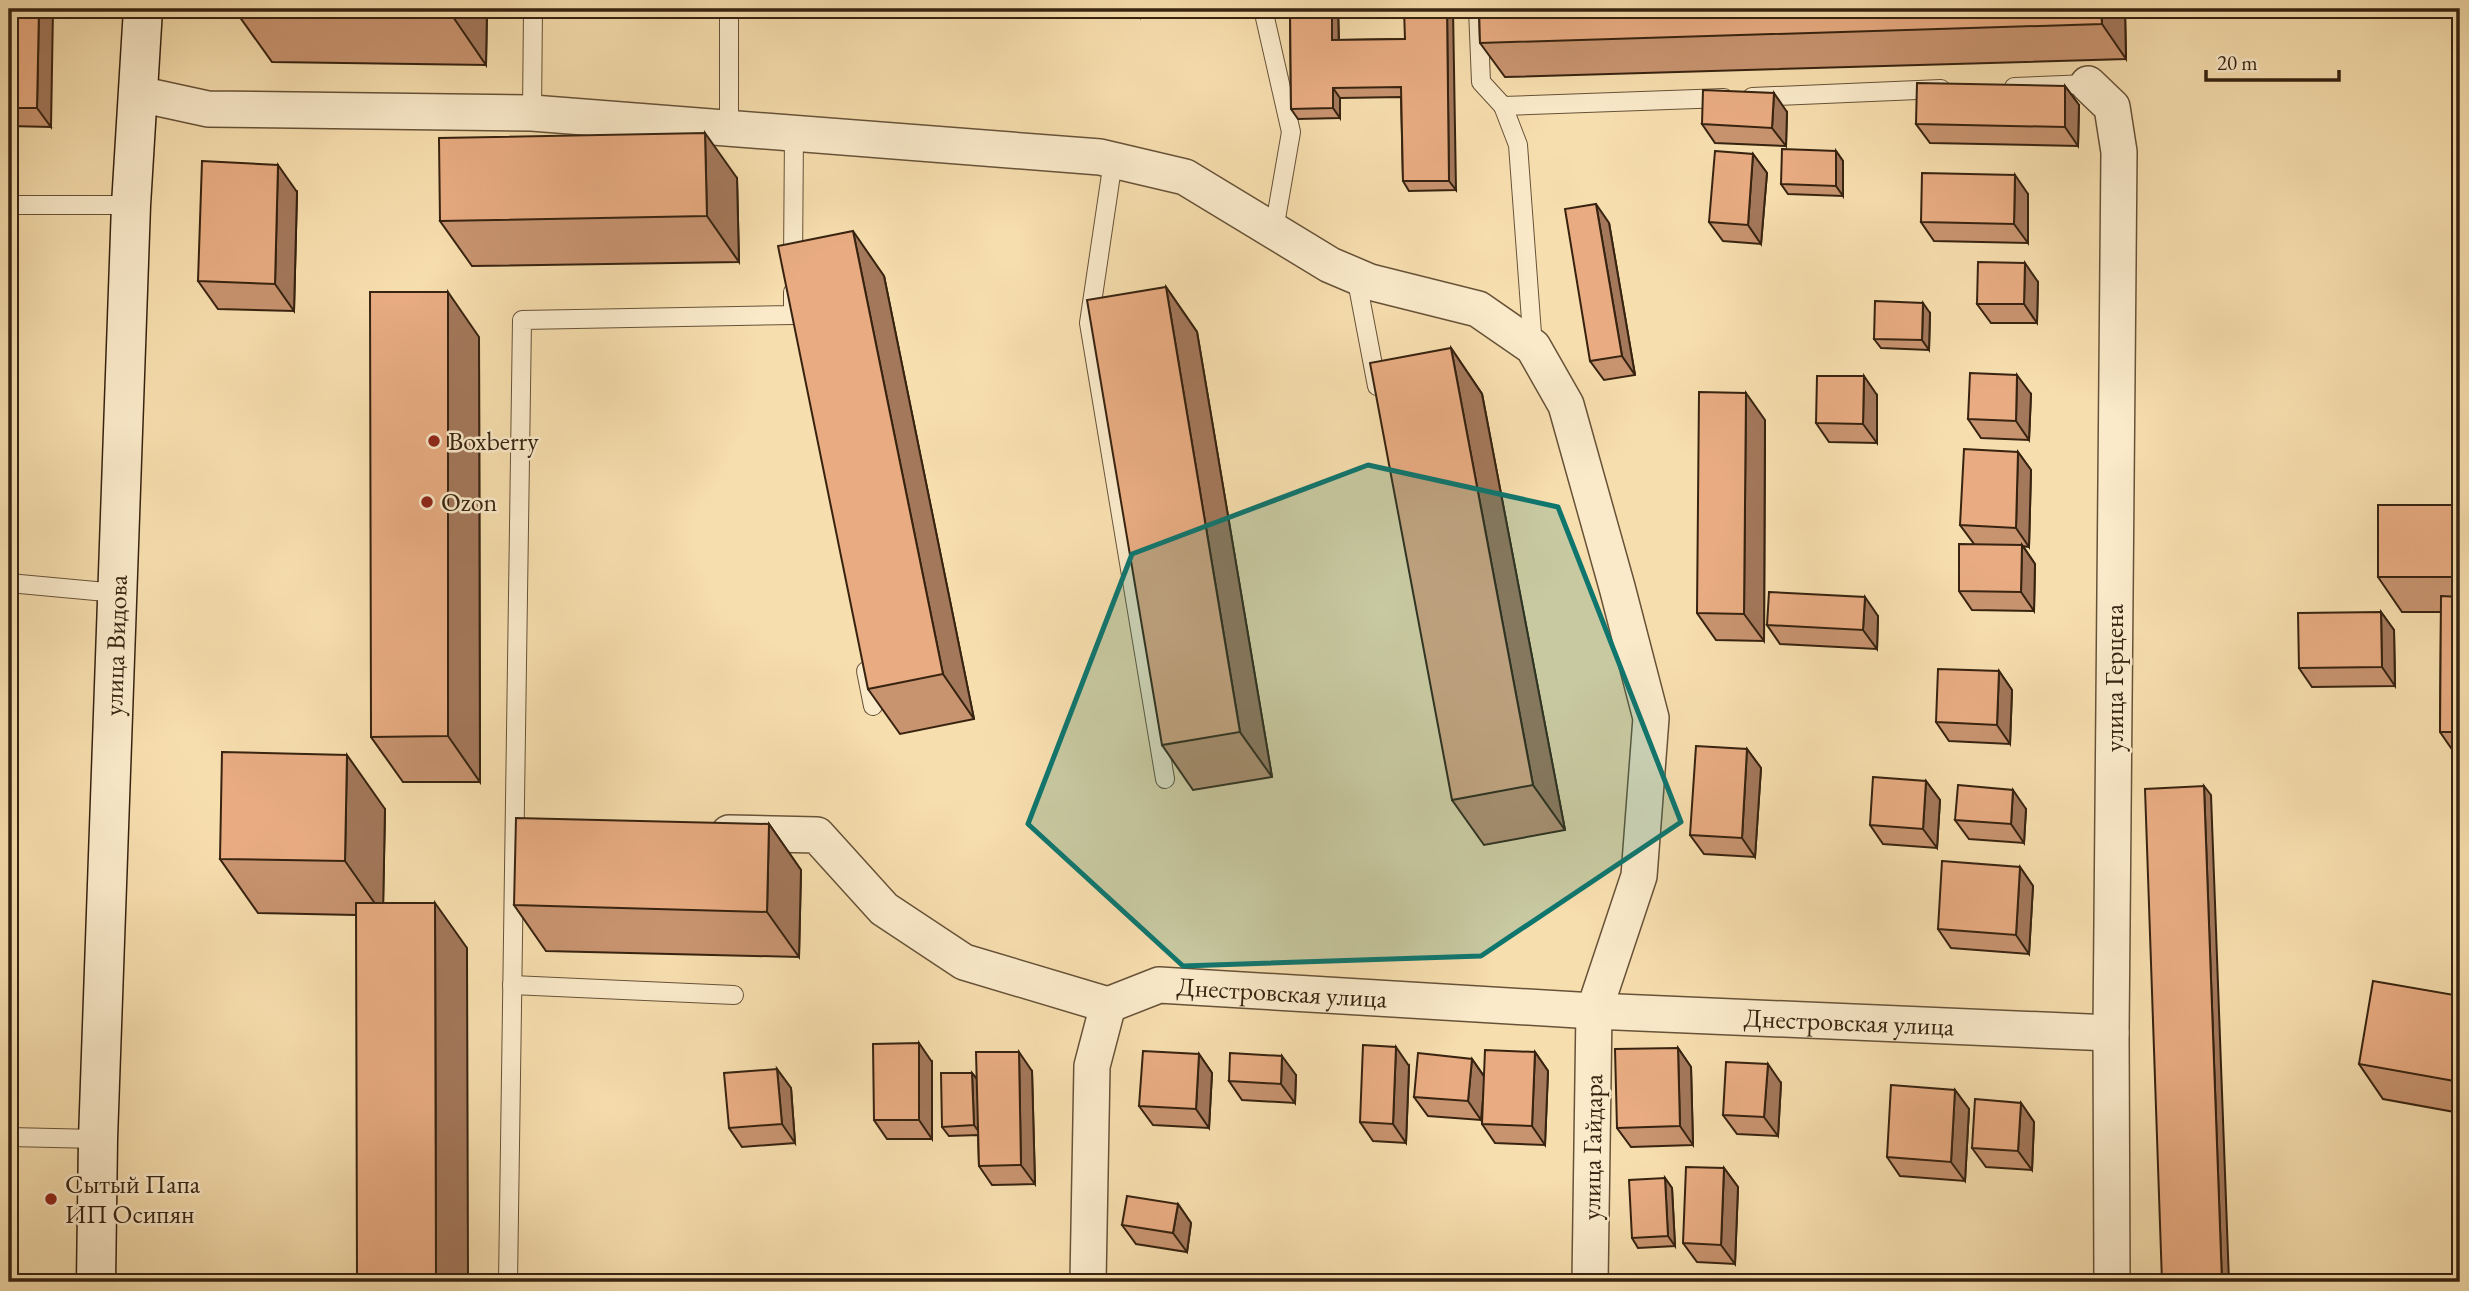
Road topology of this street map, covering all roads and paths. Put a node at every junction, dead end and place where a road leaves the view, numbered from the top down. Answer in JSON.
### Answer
{"nodes":[{"id":1,"x":143,"y":9,"type":"edge"},
{"id":2,"x":533,"y":9,"type":"edge"},
{"id":3,"x":729,"y":9,"type":"edge"},
{"id":4,"x":1263,"y":9,"type":"edge"},
{"id":5,"x":1478,"y":9,"type":"edge"},
{"id":6,"x":2088,"y":84,"type":"joint"},
{"id":7,"x":1990,"y":88,"type":"edge"},
{"id":8,"x":1962,"y":89,"type":"edge"},
{"id":9,"x":139,"y":94,"type":"junction"},
{"id":10,"x":1503,"y":106,"type":"junction"},
{"id":11,"x":531,"y":113,"type":"junction"},
{"id":12,"x":729,"y":128,"type":"junction"},
{"id":13,"x":794,"y":134,"type":"junction"},
{"id":14,"x":1113,"y":160,"type":"junction"},
{"id":15,"x":9,"y":205,"type":"edge"},
{"id":16,"x":131,"y":205,"type":"junction"},
{"id":17,"x":1274,"y":230,"type":"junction"},
{"id":18,"x":1356,"y":276,"type":"junction"},
{"id":19,"x":1533,"y":347,"type":"junction"},
{"id":20,"x":1379,"y":399,"type":"edge"},
{"id":21,"x":9,"y":583,"type":"edge"},
{"id":22,"x":117,"y":593,"type":"junction"},
{"id":23,"x":862,"y":652,"type":"edge"},
{"id":24,"x":873,"y":706,"type":"edge"},
{"id":25,"x":1165,"y":779,"type":"edge"},
{"id":26,"x":692,"y":833,"type":"edge"},
{"id":27,"x":512,"y":985,"type":"junction"},
{"id":28,"x":734,"y":995,"type":"dead end"},
{"id":29,"x":1108,"y":1005,"type":"junction"},
{"id":30,"x":1594,"y":1011,"type":"junction"},
{"id":31,"x":2111,"y":1033,"type":"junction"},
{"id":32,"x":9,"y":1137,"type":"edge"},
{"id":33,"x":98,"y":1139,"type":"junction"},
{"id":34,"x":96,"y":1282,"type":"edge"},
{"id":35,"x":509,"y":1282,"type":"edge"},
{"id":36,"x":1088,"y":1282,"type":"edge"},
{"id":37,"x":1590,"y":1282,"type":"edge"},
{"id":38,"x":2112,"y":1282,"type":"edge"}],
"edges":[{"from":1,"to":9,"type":"street","name":"улица Видова"},
{"from":2,"to":11,"type":"lane"},
{"from":3,"to":12,"type":"lane"},
{"from":4,"to":17,"type":"lane"},
{"from":5,"to":10,"type":"lane"},
{"from":6,"to":7,"type":"lane"},
{"from":6,"to":31,"type":"street","name":"улица Герцена"},
{"from":8,"to":10,"type":"lane"},
{"from":9,"to":11,"type":"street"},
{"from":9,"to":16,"type":"street","name":"улица Видова"},
{"from":10,"to":19,"type":"lane"},
{"from":11,"to":12,"type":"street"},
{"from":12,"to":13,"type":"street"},
{"from":13,"to":14,"type":"street"},
{"from":13,"to":27,"type":"lane"},
{"from":14,"to":17,"type":"street"},
{"from":14,"to":25,"type":"lane"},
{"from":15,"to":16,"type":"lane"},
{"from":16,"to":22,"type":"street","name":"улица Видова"},
{"from":17,"to":18,"type":"street"},
{"from":18,"to":19,"type":"street"},
{"from":18,"to":20,"type":"lane"},
{"from":19,"to":30,"type":"street","name":"улица Гайдара"},
{"from":21,"to":22,"type":"lane"},
{"from":22,"to":33,"type":"street","name":"улица Видова"},
{"from":23,"to":24,"type":"lane"},
{"from":26,"to":29,"type":"street"},
{"from":27,"to":28,"type":"lane"},
{"from":27,"to":35,"type":"lane"},
{"from":29,"to":30,"type":"street","name":"Днестровская улица"},
{"from":29,"to":36,"type":"street"},
{"from":30,"to":31,"type":"street","name":"Днестровская улица"},
{"from":30,"to":37,"type":"street","name":"улица Гайдара"},
{"from":31,"to":38,"type":"street","name":"улица Герцена"},
{"from":32,"to":33,"type":"lane"},
{"from":33,"to":34,"type":"street","name":"улица Видова"}]}
